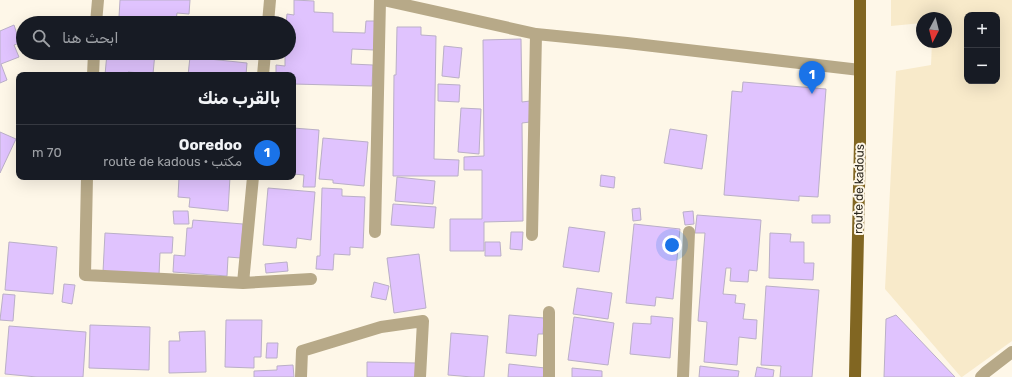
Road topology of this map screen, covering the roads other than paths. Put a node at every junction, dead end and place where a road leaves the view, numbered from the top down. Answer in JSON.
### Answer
{"nodes":[{"id":1,"x":98,"y":0,"type":"edge"},
{"id":2,"x":270,"y":0,"type":"edge"},
{"id":3,"x":380,"y":0,"type":"edge"},
{"id":4,"x":384,"y":0,"type":"edge"},
{"id":5,"x":860,"y":0,"type":"edge"},
{"id":6,"x":97,"y":16,"type":"edge"},
{"id":7,"x":269,"y":16,"type":"edge"},
{"id":8,"x":536,"y":34,"type":"junction"},
{"id":9,"x":94,"y":60,"type":"edge"},
{"id":10,"x":264,"y":60,"type":"edge"},
{"id":11,"x":860,"y":70,"type":"junction"},
{"id":12,"x":93,"y":72,"type":"edge"},
{"id":13,"x":263,"y":72,"type":"edge"},
{"id":14,"x":87,"y":180,"type":"edge"},
{"id":15,"x":253,"y":180,"type":"edge"},
{"id":16,"x":375,"y":232,"type":"dead end"},
{"id":17,"x":689,"y":232,"type":"dead end"},
{"id":18,"x":532,"y":235,"type":"dead end"},
{"id":19,"x":311,"y":278,"type":"dead end"},
{"id":20,"x":243,"y":283,"type":"junction"},
{"id":21,"x":549,"y":312,"type":"dead end"},
{"id":22,"x":1012,"y":352,"type":"edge"},
{"id":23,"x":301,"y":377,"type":"edge"},
{"id":24,"x":420,"y":377,"type":"edge"},
{"id":25,"x":549,"y":377,"type":"edge"},
{"id":26,"x":683,"y":377,"type":"edge"},
{"id":27,"x":855,"y":377,"type":"edge"},
{"id":28,"x":981,"y":377,"type":"edge"}],
"edges":[{"from":1,"to":6,"type":"street"},
{"from":2,"to":7,"type":"street"},
{"from":3,"to":16,"type":"street"},
{"from":4,"to":8,"type":"street"},
{"from":5,"to":11,"type":"main road","name":"route de kadous"},
{"from":8,"to":11,"type":"street"},
{"from":8,"to":18,"type":"street"},
{"from":9,"to":12,"type":"street"},
{"from":10,"to":13,"type":"street"},
{"from":11,"to":27,"type":"main road","name":"route de kadous"},
{"from":14,"to":20,"type":"street"},
{"from":15,"to":20,"type":"street"},
{"from":17,"to":26,"type":"street"},
{"from":19,"to":20,"type":"street"},
{"from":21,"to":25,"type":"street"},
{"from":22,"to":28,"type":"street"},
{"from":23,"to":24,"type":"street"}]}
